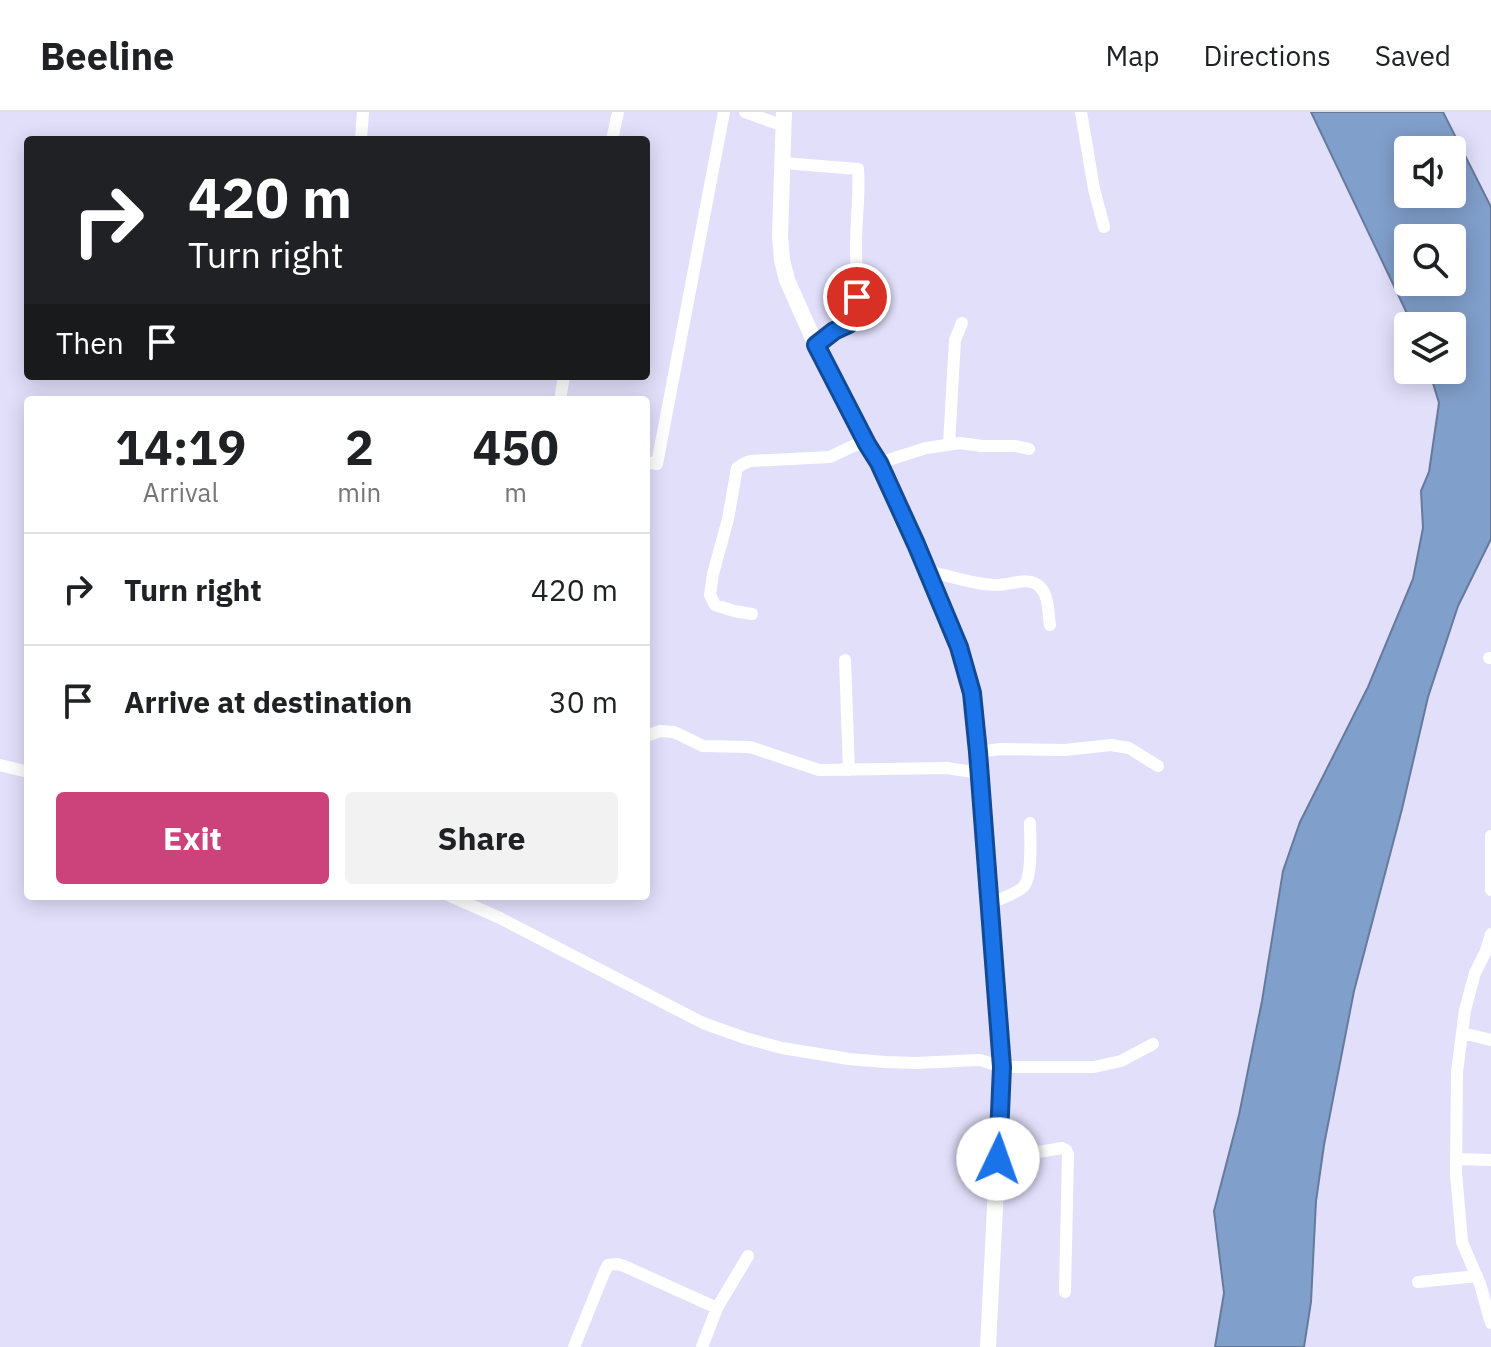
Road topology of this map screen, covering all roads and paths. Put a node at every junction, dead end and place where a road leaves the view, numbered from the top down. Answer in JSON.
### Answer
{"nodes":[{"id":1,"x":363,"y":112,"type":"edge"},
{"id":2,"x":618,"y":112,"type":"edge"},
{"id":3,"x":724,"y":112,"type":"edge"},
{"id":4,"x":745,"y":112,"type":"edge"},
{"id":5,"x":1081,"y":112,"type":"edge"},
{"id":6,"x":784,"y":119,"type":"edge"},
{"id":7,"x":361,"y":136,"type":"edge"},
{"id":8,"x":613,"y":136,"type":"edge"},
{"id":9,"x":783,"y":163,"type":"junction"},
{"id":10,"x":1104,"y":227,"type":"dead end"},
{"id":11,"x":962,"y":323,"type":"dead end"},
{"id":12,"x":816,"y":345,"type":"junction"},
{"id":13,"x":867,"y":444,"type":"junction"},
{"id":14,"x":949,"y":444,"type":"junction"},
{"id":15,"x":1029,"y":449,"type":"dead end"},
{"id":16,"x":650,"y":463,"type":"edge"},
{"id":17,"x":879,"y":463,"type":"junction"},
{"id":18,"x":928,"y":571,"type":"junction"},
{"id":19,"x":752,"y":614,"type":"dead end"},
{"id":20,"x":1050,"y":625,"type":"dead end"},
{"id":21,"x":845,"y":660,"type":"dead end"},
{"id":22,"x":650,"y":735,"type":"edge"},
{"id":23,"x":978,"y":752,"type":"junction"},
{"id":24,"x":0,"y":765,"type":"edge"},
{"id":25,"x":1158,"y":766,"type":"dead end"},
{"id":26,"x":849,"y":770,"type":"junction"},
{"id":27,"x":24,"y":771,"type":"edge"},
{"id":28,"x":979,"y":773,"type":"junction"},
{"id":29,"x":1030,"y":823,"type":"dead end"},
{"id":30,"x":1491,"y":836,"type":"edge"},
{"id":31,"x":1491,"y":890,"type":"edge"},
{"id":32,"x":462,"y":900,"type":"edge"},
{"id":33,"x":990,"y":903,"type":"junction"},
{"id":34,"x":1491,"y":934,"type":"edge"},
{"id":35,"x":1462,"y":1033,"type":"junction"},
{"id":36,"x":1491,"y":1040,"type":"edge"},
{"id":37,"x":1153,"y":1044,"type":"dead end"},
{"id":38,"x":1002,"y":1067,"type":"junction"},
{"id":39,"x":998,"y":1159,"type":"junction"},
{"id":40,"x":1456,"y":1159,"type":"junction"},
{"id":41,"x":1491,"y":1160,"type":"edge"},
{"id":42,"x":748,"y":1256,"type":"dead end"},
{"id":43,"x":1477,"y":1276,"type":"junction"},
{"id":44,"x":1418,"y":1282,"type":"dead end"},
{"id":45,"x":1065,"y":1292,"type":"dead end"},
{"id":46,"x":717,"y":1308,"type":"junction"},
{"id":47,"x":1491,"y":1323,"type":"edge"},
{"id":48,"x":574,"y":1347,"type":"edge"},
{"id":49,"x":702,"y":1347,"type":"edge"},
{"id":50,"x":988,"y":1347,"type":"edge"}],
"edges":[{"from":1,"to":7,"type":"street"},
{"from":2,"to":8,"type":"street"},
{"from":3,"to":16,"type":"street"},
{"from":4,"to":6,"type":"street"},
{"from":5,"to":10,"type":"street"},
{"from":6,"to":9,"type":"main road"},
{"from":9,"to":12,"type":"main road"},
{"from":9,"to":12,"type":"street"},
{"from":11,"to":14,"type":"street"},
{"from":12,"to":13,"type":"main road"},
{"from":13,"to":17,"type":"main road"},
{"from":13,"to":19,"type":"street"},
{"from":14,"to":15,"type":"street"},
{"from":14,"to":17,"type":"street"},
{"from":17,"to":18,"type":"main road"},
{"from":18,"to":20,"type":"street"},
{"from":18,"to":23,"type":"main road"},
{"from":21,"to":26,"type":"street"},
{"from":22,"to":26,"type":"street"},
{"from":23,"to":25,"type":"street"},
{"from":23,"to":28,"type":"main road"},
{"from":24,"to":27,"type":"street"},
{"from":26,"to":28,"type":"street"},
{"from":28,"to":33,"type":"main road"},
{"from":29,"to":33,"type":"street"},
{"from":30,"to":31,"type":"street"},
{"from":32,"to":38,"type":"street"},
{"from":33,"to":38,"type":"main road"},
{"from":34,"to":35,"type":"street"},
{"from":35,"to":36,"type":"street"},
{"from":35,"to":40,"type":"street"},
{"from":37,"to":38,"type":"street"},
{"from":38,"to":39,"type":"main road"},
{"from":39,"to":45,"type":"street"},
{"from":39,"to":50,"type":"main road"},
{"from":40,"to":41,"type":"street"},
{"from":40,"to":43,"type":"street"},
{"from":42,"to":46,"type":"street"},
{"from":43,"to":44,"type":"street"},
{"from":43,"to":47,"type":"street"},
{"from":46,"to":48,"type":"street"},
{"from":46,"to":49,"type":"street"}]}
